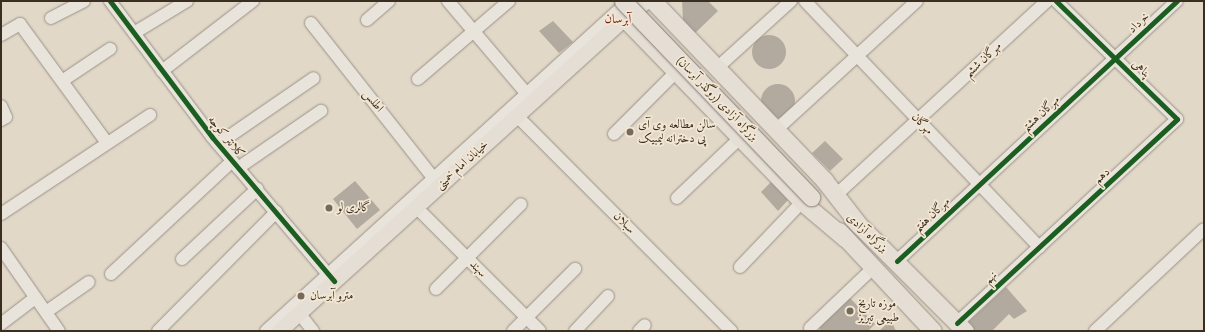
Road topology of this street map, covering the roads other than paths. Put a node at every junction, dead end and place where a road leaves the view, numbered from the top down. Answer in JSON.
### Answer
{"nodes":[{"id":1,"x":84,"y":1,"type":"edge"},
{"id":2,"x":110,"y":1,"type":"edge"},
{"id":3,"x":187,"y":1,"type":"edge"},
{"id":4,"x":253,"y":1,"type":"edge"},
{"id":5,"x":389,"y":1,"type":"edge"},
{"id":6,"x":448,"y":1,"type":"edge"},
{"id":7,"x":509,"y":1,"type":"edge"},
{"id":8,"x":629,"y":1,"type":"edge"},
{"id":9,"x":637,"y":1,"type":"edge"},
{"id":10,"x":646,"y":1,"type":"edge"},
{"id":11,"x":653,"y":1,"type":"edge"},
{"id":12,"x":791,"y":1,"type":"edge"},
{"id":13,"x":805,"y":1,"type":"edge"},
{"id":14,"x":917,"y":1,"type":"edge"},
{"id":15,"x":1048,"y":1,"type":"edge"},
{"id":16,"x":1056,"y":1,"type":"edge"},
{"id":17,"x":1177,"y":1,"type":"edge"},
{"id":18,"x":623,"y":9,"type":"edge"},
{"id":19,"x":51,"y":18,"type":"dead end"},
{"id":20,"x":367,"y":20,"type":"dead end"},
{"id":21,"x":311,"y":23,"type":"dead end"},
{"id":22,"x":474,"y":31,"type":"junction"},
{"id":23,"x":134,"y":33,"type":"junction"},
{"id":24,"x":1,"y":35,"type":"edge"},
{"id":25,"x":110,"y":49,"type":"dead end"},
{"id":26,"x":858,"y":56,"type":"junction"},
{"id":27,"x":1115,"y":59,"type":"junction"},
{"id":28,"x":162,"y":71,"type":"junction"},
{"id":29,"x":676,"y":72,"type":"junction"},
{"id":30,"x":722,"y":74,"type":"junction"},
{"id":31,"x":314,"y":78,"type":"dead end"},
{"id":32,"x":418,"y":79,"type":"dead end"},
{"id":33,"x":62,"y":81,"type":"junction"},
{"id":34,"x":530,"y":97,"type":"junction"},
{"id":35,"x":705,"y":102,"type":"junction"},
{"id":36,"x":1,"y":106,"type":"edge"},
{"id":37,"x":321,"y":111,"type":"dead end"},
{"id":38,"x":150,"y":115,"type":"dead end"},
{"id":39,"x":516,"y":115,"type":"junction"},
{"id":40,"x":1177,"y":119,"type":"joint"},
{"id":41,"x":1,"y":120,"type":"edge"},
{"id":42,"x":918,"y":120,"type":"junction"},
{"id":43,"x":776,"y":130,"type":"junction"},
{"id":44,"x":614,"y":134,"type":"dead end"},
{"id":45,"x":740,"y":138,"type":"junction"},
{"id":46,"x":107,"y":143,"type":"junction"},
{"id":47,"x":218,"y":144,"type":"junction"},
{"id":48,"x":235,"y":165,"type":"junction"},
{"id":49,"x":437,"y":182,"type":"junction"},
{"id":50,"x":980,"y":184,"type":"junction"},
{"id":51,"x":257,"y":189,"type":"junction"},
{"id":52,"x":836,"y":195,"type":"junction"},
{"id":53,"x":810,"y":196,"type":"junction"},
{"id":54,"x":677,"y":198,"type":"dead end"},
{"id":55,"x":521,"y":204,"type":"dead end"},
{"id":56,"x":416,"y":206,"type":"junction"},
{"id":57,"x":276,"y":212,"type":"junction"},
{"id":58,"x":1,"y":214,"type":"edge"},
{"id":59,"x":859,"y":225,"type":"junction"},
{"id":60,"x":1204,"y":229,"type":"edge"},
{"id":61,"x":1039,"y":247,"type":"junction"},
{"id":62,"x":1,"y":248,"type":"edge"},
{"id":63,"x":467,"y":258,"type":"junction"},
{"id":64,"x":182,"y":260,"type":"dead end"},
{"id":65,"x":897,"y":261,"type":"junction"},
{"id":66,"x":740,"y":268,"type":"dead end"},
{"id":67,"x":873,"y":268,"type":"junction"},
{"id":68,"x":575,"y":269,"type":"dead end"},
{"id":69,"x":111,"y":274,"type":"dead end"},
{"id":70,"x":332,"y":278,"type":"junction"},
{"id":71,"x":89,"y":282,"type":"dead end"},
{"id":72,"x":436,"y":290,"type":"dead end"},
{"id":73,"x":608,"y":296,"type":"dead end"},
{"id":74,"x":35,"y":298,"type":"junction"},
{"id":75,"x":46,"y":312,"type":"junction"},
{"id":76,"x":299,"y":313,"type":"junction"},
{"id":77,"x":527,"y":318,"type":"junction"},
{"id":78,"x":1,"y":324,"type":"edge"},
{"id":79,"x":961,"y":327,"type":"edge"},
{"id":80,"x":810,"y":328,"type":"dead end"},
{"id":81,"x":59,"y":331,"type":"edge"},
{"id":82,"x":158,"y":331,"type":"edge"},
{"id":83,"x":266,"y":331,"type":"edge"},
{"id":84,"x":279,"y":331,"type":"edge"},
{"id":85,"x":313,"y":331,"type":"edge"},
{"id":86,"x":513,"y":331,"type":"edge"},
{"id":87,"x":540,"y":331,"type":"edge"},
{"id":88,"x":575,"y":331,"type":"edge"},
{"id":89,"x":731,"y":331,"type":"edge"},
{"id":90,"x":933,"y":331,"type":"edge"},
{"id":91,"x":1095,"y":331,"type":"edge"}],
"edges":[{"from":1,"to":19,"type":"street"},
{"from":2,"to":23,"type":"street","name":"کلانتر کوچه"},
{"from":3,"to":23,"type":"street"},
{"from":4,"to":28,"type":"street"},
{"from":5,"to":20,"type":"street"},
{"from":6,"to":22,"type":"street"},
{"from":7,"to":22,"type":"street"},
{"from":8,"to":34,"type":"street"},
{"from":9,"to":53,"type":"highway","name":"بزرگراه آزادی (روگذر آبرسان)"},
{"from":10,"to":18,"type":"main road","name":"خیابان امام خمینی"},
{"from":11,"to":30,"type":"highway"},
{"from":12,"to":30,"type":"street"},
{"from":13,"to":26,"type":"street","name":"مهرگان"},
{"from":14,"to":26,"type":"street"},
{"from":15,"to":42,"type":"street","name":"مهرگان ششم"},
{"from":16,"to":27,"type":"street","name":"پناهی"},
{"from":17,"to":27,"type":"street","name":"خرداد"},
{"from":18,"to":29,"type":"highway"},
{"from":18,"to":34,"type":"main road","name":"خیابان امام خمینی"},
{"from":18,"to":53,"type":"highway","name":"بزرگراه آزادی (روگذر آبرسان)","bridge":true},
{"from":21,"to":49,"type":"street","name":"اطلس"},
{"from":22,"to":32,"type":"street"},
{"from":22,"to":34,"type":"street"},
{"from":23,"to":28,"type":"street","name":"کلانتر کوچه"},
{"from":24,"to":33,"type":"street"},
{"from":25,"to":33,"type":"street"},
{"from":26,"to":42,"type":"street","name":"مهرگان"},
{"from":26,"to":43,"type":"street"},
{"from":27,"to":40,"type":"street","name":"پناهی"},
{"from":27,"to":50,"type":"street","name":"مهرگان هشتم"},
{"from":28,"to":47,"type":"street","name":"کلانتر کوچه"},
{"from":29,"to":35,"type":"highway"},
{"from":29,"to":44,"type":"street"},
{"from":30,"to":35,"type":"highway"},
{"from":30,"to":43,"type":"highway"},
{"from":31,"to":47,"type":"street"},
{"from":33,"to":46,"type":"street"},
{"from":34,"to":39,"type":"main road","name":"خیابان امام خمینی"},
{"from":34,"to":49,"type":"street"},
{"from":35,"to":45,"type":"highway"},
{"from":36,"to":41,"type":"street"},
{"from":37,"to":48,"type":"street"},
{"from":38,"to":46,"type":"street"},
{"from":39,"to":49,"type":"main road","name":"خیابان امام خمینی"},
{"from":39,"to":89,"type":"street","name":"سبلان"},
{"from":40,"to":61,"type":"street","name":"دهم"},
{"from":42,"to":50,"type":"street","name":"مهرگان"},
{"from":42,"to":52,"type":"street","name":"مهرگان ششم"},
{"from":43,"to":52,"type":"highway"},
{"from":45,"to":53,"type":"highway"},
{"from":45,"to":54,"type":"street"},
{"from":46,"to":58,"type":"street"},
{"from":47,"to":48,"type":"street","name":"کلانتر کوچه"},
{"from":48,"to":51,"type":"street","name":"کلانتر کوچه"},
{"from":48,"to":69,"type":"street"},
{"from":49,"to":56,"type":"main road","name":"خیابان امام خمینی"},
{"from":49,"to":70,"type":"street"},
{"from":50,"to":61,"type":"street","name":"مهرگان"},
{"from":50,"to":65,"type":"street","name":"مهرگان هفتم"},
{"from":51,"to":57,"type":"street","name":"کلانتر کوچه"},
{"from":51,"to":64,"type":"street"},
{"from":52,"to":59,"type":"highway"},
{"from":53,"to":59,"type":"highway","name":"بزرگراه آزادی"},
{"from":53,"to":66,"type":"street"},
{"from":53,"to":67,"type":"highway","name":"بزرگراه آزادی"},
{"from":55,"to":63,"type":"street"},
{"from":56,"to":63,"type":"street","name":"سهند"},
{"from":56,"to":70,"type":"main road","name":"خیابان امام خمینی"},
{"from":57,"to":70,"type":"street","name":"کلانتر کوچه"},
{"from":57,"to":82,"type":"street"},
{"from":59,"to":65,"type":"highway","name":"بزرگراه آزادی"},
{"from":60,"to":91,"type":"street"},
{"from":61,"to":79,"type":"street","name":"نهم"},
{"from":62,"to":74,"type":"street"},
{"from":63,"to":72,"type":"street"},
{"from":63,"to":77,"type":"street","name":"سهند"},
{"from":65,"to":79,"type":"highway","name":"بزرگراه آزادی"},
{"from":67,"to":80,"type":"street"},
{"from":67,"to":90,"type":"highway","name":"بزرگراه آزادی"},
{"from":68,"to":77,"type":"street"},
{"from":70,"to":76,"type":"main road","name":"خیابان امام خمینی"},
{"from":70,"to":83,"type":"street"},
{"from":71,"to":75,"type":"street"},
{"from":73,"to":88,"type":"street"},
{"from":74,"to":75,"type":"street"},
{"from":74,"to":78,"type":"street"},
{"from":75,"to":81,"type":"street"},
{"from":76,"to":84,"type":"main road","name":"خیابان امام خمینی"},
{"from":76,"to":85,"type":"street"},
{"from":77,"to":86,"type":"street"},
{"from":77,"to":87,"type":"street","name":"سهند"}]}
